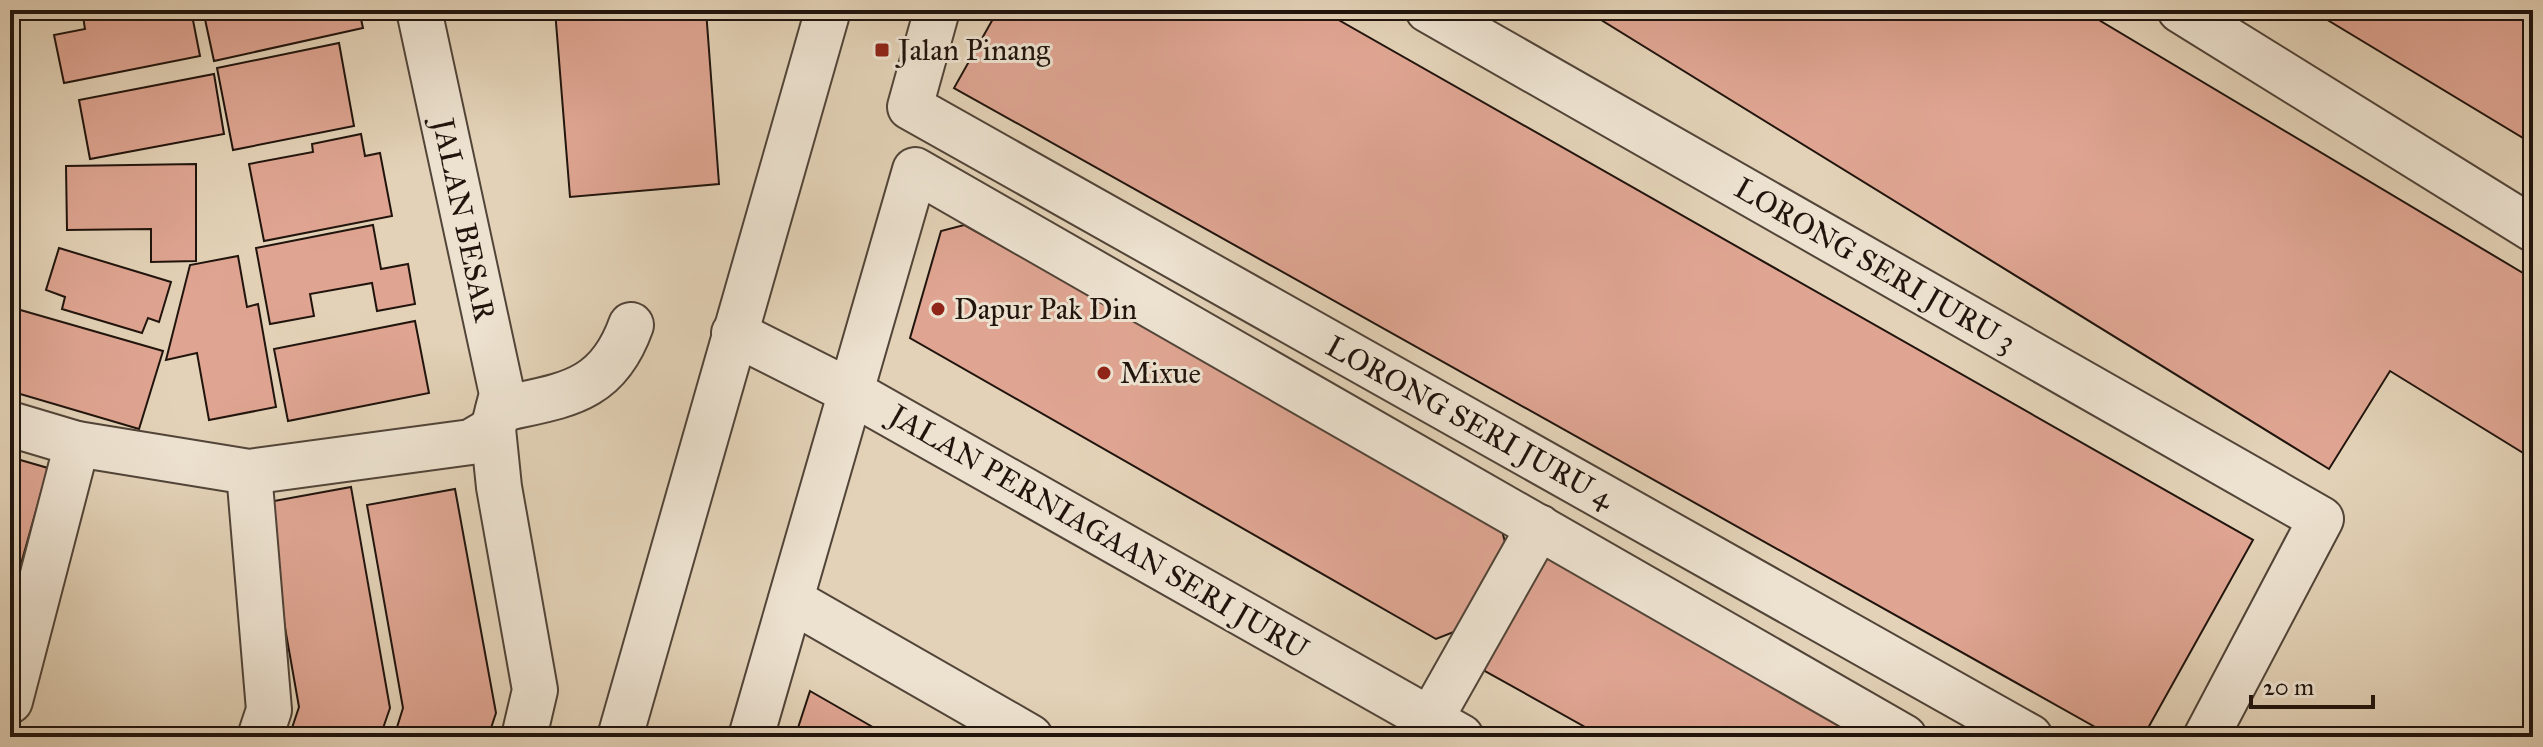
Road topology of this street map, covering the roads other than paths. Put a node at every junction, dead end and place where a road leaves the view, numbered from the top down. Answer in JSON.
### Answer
{"nodes":[{"id":1,"x":419,"y":10,"type":"edge"},
{"id":2,"x":828,"y":10,"type":"edge"},
{"id":3,"x":937,"y":10,"type":"edge"},
{"id":4,"x":1428,"y":10,"type":"edge"},
{"id":5,"x":2180,"y":10,"type":"edge"},
{"id":6,"x":2533,"y":229,"type":"edge"},
{"id":7,"x":631,"y":325,"type":"dead end"},
{"id":8,"x":734,"y":333,"type":"junction"},
{"id":9,"x":851,"y":392,"type":"junction"},
{"id":10,"x":496,"y":420,"type":"junction"},
{"id":11,"x":10,"y":424,"type":"edge"},
{"id":12,"x":77,"y":444,"type":"junction"},
{"id":13,"x":249,"y":472,"type":"junction"},
{"id":14,"x":1539,"y":527,"type":"junction"},
{"id":15,"x":791,"y":600,"type":"junction"},
{"id":16,"x":10,"y":701,"type":"edge"},
{"id":17,"x":1445,"y":728,"type":"edge"},
{"id":18,"x":260,"y":737,"type":"edge"},
{"id":19,"x":524,"y":737,"type":"edge"},
{"id":20,"x":620,"y":737,"type":"edge"},
{"id":21,"x":751,"y":737,"type":"edge"},
{"id":22,"x":1030,"y":737,"type":"edge"},
{"id":23,"x":1904,"y":737,"type":"edge"},
{"id":24,"x":2030,"y":737,"type":"edge"},
{"id":25,"x":2206,"y":737,"type":"edge"}],
"edges":[{"from":1,"to":10,"type":"street","name":"JALAN BESAR"},
{"from":2,"to":8,"type":"street"},
{"from":3,"to":24,"type":"street","name":"LORONG SERI JURU 4"},
{"from":4,"to":25,"type":"street","name":"LORONG SERI JURU 3"},
{"from":5,"to":6,"type":"street"},
{"from":7,"to":10,"type":"street"},
{"from":8,"to":9,"type":"street","name":"JALAN PERNIAGAAN SERI JURU"},
{"from":8,"to":20,"type":"street"},
{"from":9,"to":14,"type":"street"},
{"from":9,"to":15,"type":"street"},
{"from":9,"to":17,"type":"street","name":"JALAN PERNIAGAAN SERI JURU"},
{"from":10,"to":13,"type":"street"},
{"from":10,"to":19,"type":"street","name":"JALAN BESAR"},
{"from":11,"to":12,"type":"street"},
{"from":12,"to":13,"type":"street"},
{"from":12,"to":16,"type":"street"},
{"from":13,"to":18,"type":"street"},
{"from":14,"to":17,"type":"street"},
{"from":14,"to":23,"type":"street"},
{"from":15,"to":21,"type":"street"},
{"from":15,"to":22,"type":"street"}]}
